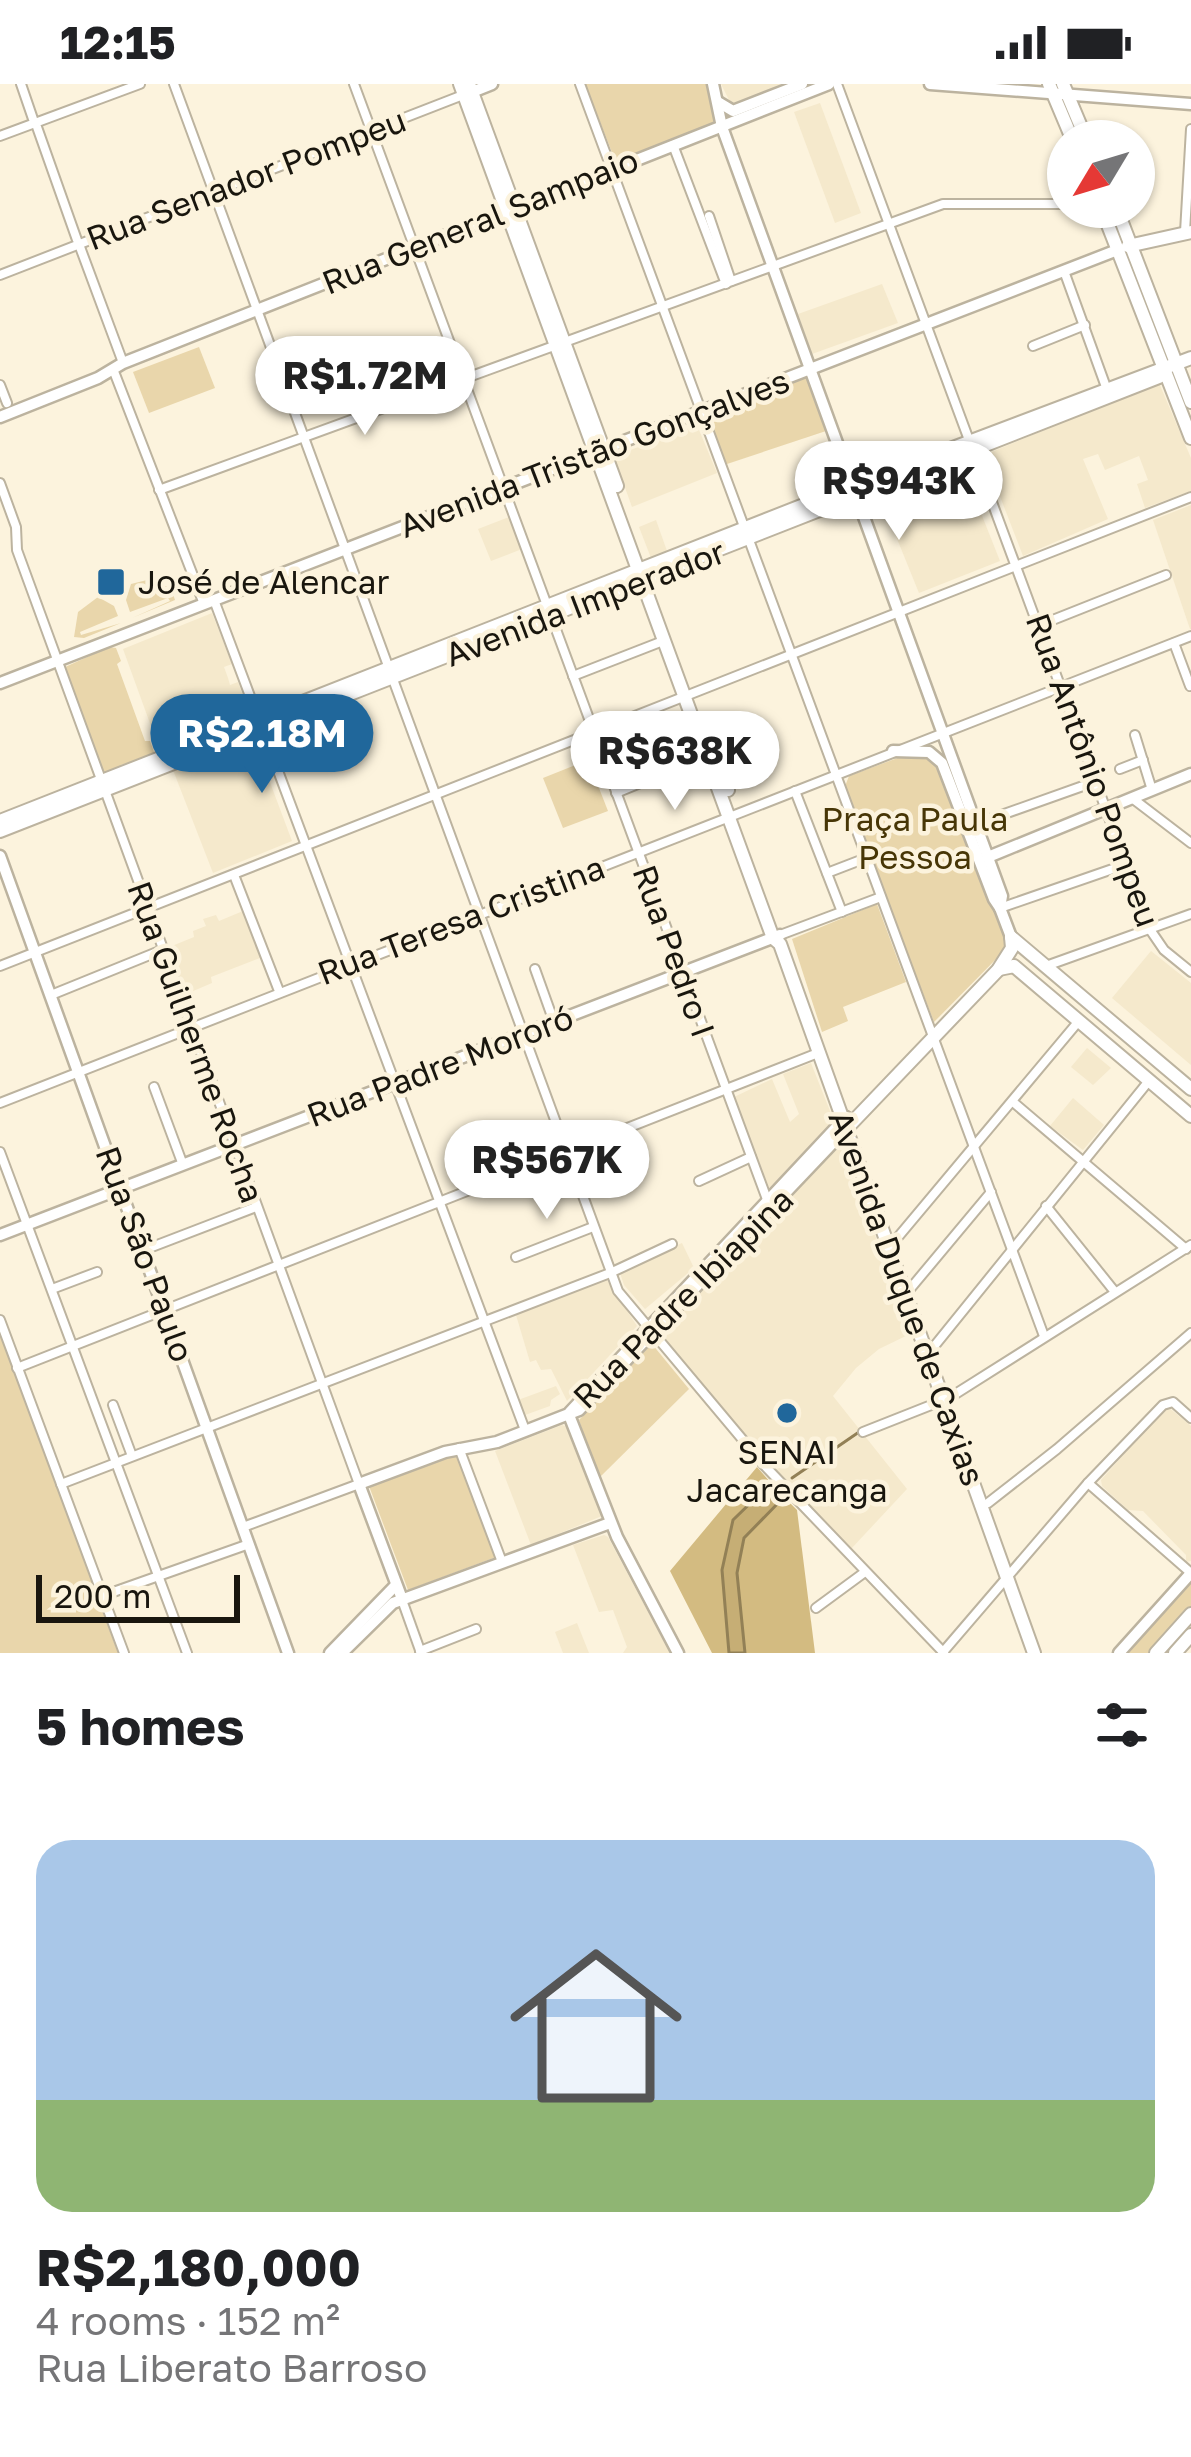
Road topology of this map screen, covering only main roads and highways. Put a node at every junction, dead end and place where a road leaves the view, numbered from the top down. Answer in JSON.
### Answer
{"nodes":[{"id":1,"x":466,"y":89,"type":"edge"},
{"id":2,"x":1058,"y":89,"type":"edge"},
{"id":3,"x":1066,"y":120,"type":"edge"},
{"id":4,"x":1075,"y":120,"type":"edge"},
{"id":5,"x":1114,"y":228,"type":"edge"},
{"id":6,"x":1121,"y":228,"type":"edge"},
{"id":7,"x":1188,"y":232,"type":"edge"},
{"id":8,"x":1126,"y":246,"type":"junction"},
{"id":9,"x":1178,"y":364,"type":"edge"},
{"id":10,"x":1191,"y":402,"type":"edge"},
{"id":11,"x":1191,"y":438,"type":"edge"},
{"id":12,"x":972,"y":445,"type":"junction"},
{"id":13,"x":644,"y":574,"type":"junction"},
{"id":14,"x":689,"y":697,"type":"junction"},
{"id":15,"x":103,"y":786,"type":"junction"},
{"id":16,"x":732,"y":814,"type":"junction"},
{"id":17,"x":0,"y":821,"type":"edge"},
{"id":18,"x":0,"y":831,"type":"edge"},
{"id":19,"x":998,"y":970,"type":"junction"},
{"id":20,"x":1191,"y":1089,"type":"edge"},
{"id":21,"x":1191,"y":1116,"type":"edge"},
{"id":22,"x":846,"y":1124,"type":"junction"},
{"id":23,"x":912,"y":1307,"type":"junction"},
{"id":24,"x":946,"y":1399,"type":"junction"},
{"id":25,"x":1009,"y":1573,"type":"junction"},
{"id":26,"x":1191,"y":1614,"type":"edge"},
{"id":27,"x":1191,"y":1635,"type":"edge"},
{"id":28,"x":1038,"y":1653,"type":"edge"},
{"id":29,"x":1156,"y":1653,"type":"edge"},
{"id":30,"x":1175,"y":1653,"type":"edge"}],
"edges":[{"from":1,"to":13,"type":"main road","name":"Avenida Duque de Caxias"},
{"from":2,"to":3,"type":"main road"},
{"from":2,"to":4,"type":"main road"},
{"from":5,"to":8,"type":"main road"},
{"from":6,"to":8,"type":"main road"},
{"from":7,"to":8,"type":"main road","name":"Avenida Tristão Gonçalves"},
{"from":8,"to":9,"type":"main road"},
{"from":9,"to":10,"type":"main road"},
{"from":9,"to":11,"type":"main road"},
{"from":9,"to":12,"type":"main road","name":"Avenida Imperador"},
{"from":9,"to":12,"type":"main road","name":"Avenida Imperador"},
{"from":12,"to":13,"type":"main road","name":"Avenida Imperador"},
{"from":13,"to":14,"type":"main road","name":"Avenida Duque de Caxias"},
{"from":13,"to":14,"type":"main road","name":"Avenida Duque de Caxias"},
{"from":13,"to":15,"type":"main road","name":"Avenida Imperador"},
{"from":14,"to":16,"type":"main road","name":"Avenida Duque de Caxias"},
{"from":14,"to":16,"type":"main road","name":"Avenida Duque de Caxias"},
{"from":15,"to":17,"type":"main road","name":"Avenida Imperador"},
{"from":15,"to":18,"type":"main road","name":"Avenida Imperador"},
{"from":16,"to":22,"type":"main road","name":"Avenida Duque de Caxias"},
{"from":19,"to":20,"type":"main road","name":"Rua Padre Ibiapina"},
{"from":19,"to":21,"type":"main road"},
{"from":19,"to":22,"type":"main road","name":"Rua Padre Ibiapina"},
{"from":22,"to":23,"type":"main road","name":"Avenida Duque de Caxias"},
{"from":22,"to":23,"type":"main road","name":"Avenida Duque de Caxias"},
{"from":23,"to":24,"type":"main road","name":"Avenida Duque de Caxias"},
{"from":23,"to":24,"type":"main road","name":"Avenida Duque de Caxias"},
{"from":24,"to":25,"type":"main road","name":"Avenida Duque de Caxias"},
{"from":24,"to":25,"type":"main road","name":"Avenida Duque de Caxias"},
{"from":25,"to":28,"type":"main road","name":"Avenida Duque de Caxias"},
{"from":26,"to":29,"type":"main road"},
{"from":27,"to":30,"type":"main road"}]}
